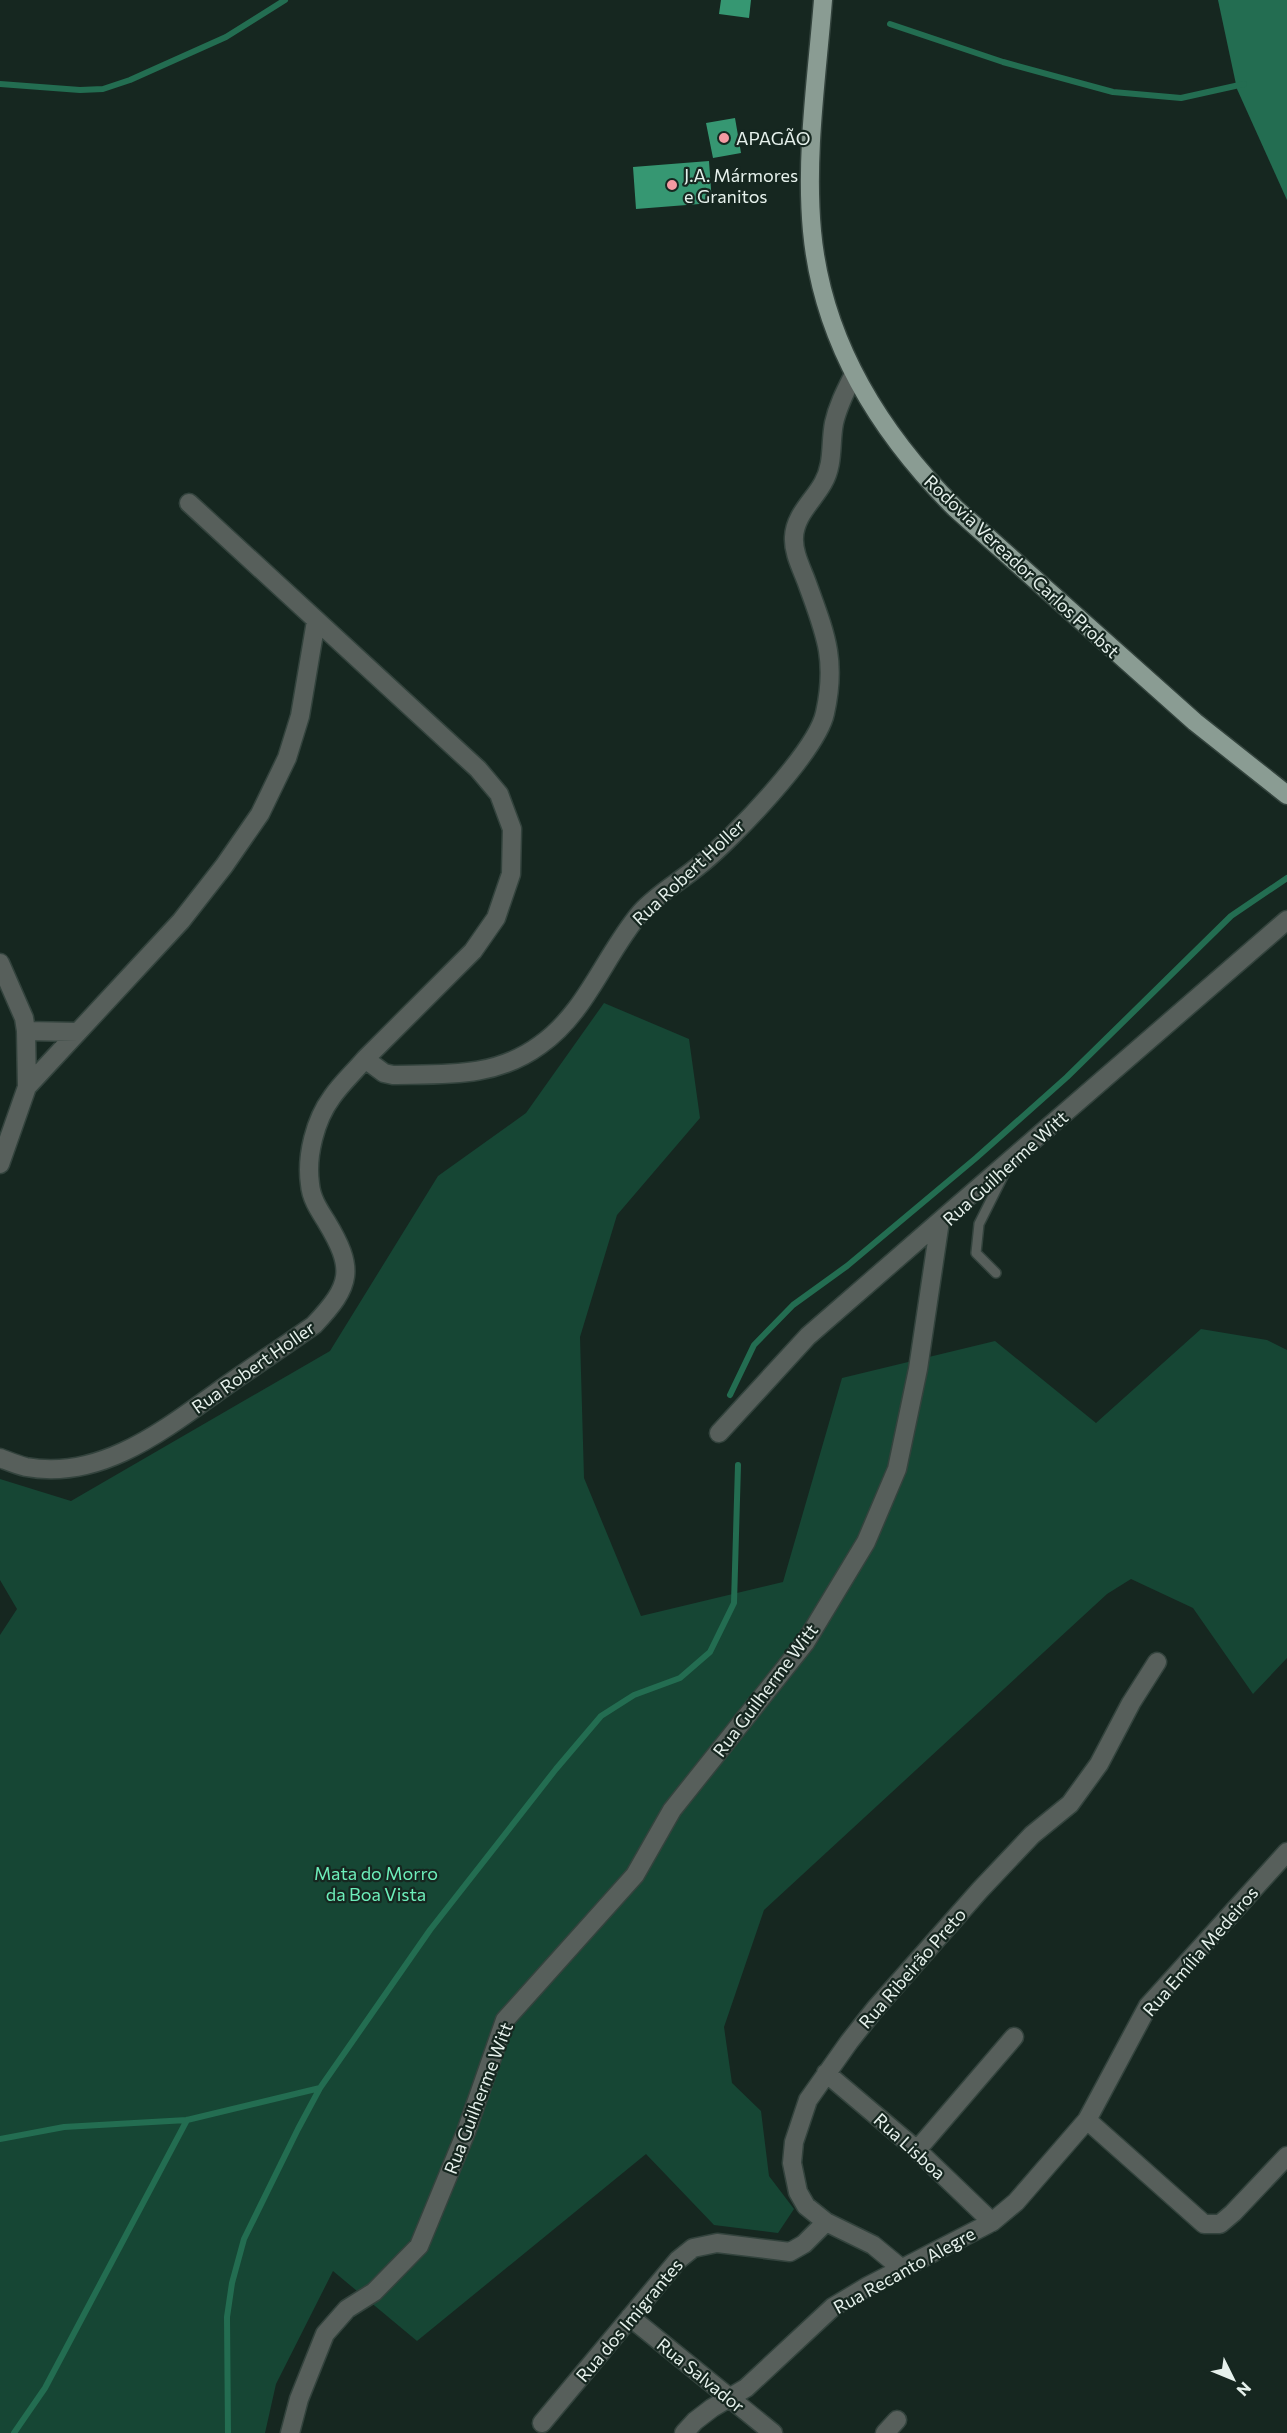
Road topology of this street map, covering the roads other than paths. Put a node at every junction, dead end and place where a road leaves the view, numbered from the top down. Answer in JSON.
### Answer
{"nodes":[{"id":1,"x":823,"y":0,"type":"edge"},
{"id":2,"x":854,"y":374,"type":"junction"},
{"id":3,"x":189,"y":503,"type":"dead end"},
{"id":4,"x":316,"y":621,"type":"junction"},
{"id":5,"x":1287,"y":795,"type":"edge"},
{"id":6,"x":1287,"y":920,"type":"edge"},
{"id":7,"x":0,"y":963,"type":"edge"},
{"id":8,"x":26,"y":1031,"type":"junction"},
{"id":9,"x":78,"y":1032,"type":"junction"},
{"id":10,"x":365,"y":1059,"type":"junction"},
{"id":11,"x":27,"y":1087,"type":"junction"},
{"id":12,"x":1011,"y":1160,"type":"junction"},
{"id":13,"x":0,"y":1164,"type":"edge"},
{"id":14,"x":940,"y":1221,"type":"junction"},
{"id":15,"x":996,"y":1273,"type":"dead end"},
{"id":16,"x":719,"y":1433,"type":"dead end"},
{"id":17,"x":0,"y":1458,"type":"edge"},
{"id":18,"x":1157,"y":1662,"type":"dead end"},
{"id":19,"x":1287,"y":1852,"type":"edge"},
{"id":20,"x":1014,"y":2037,"type":"dead end"},
{"id":21,"x":826,"y":2073,"type":"junction"},
{"id":22,"x":1087,"y":2120,"type":"junction"},
{"id":23,"x":917,"y":2150,"type":"junction"},
{"id":24,"x":1287,"y":2156,"type":"edge"},
{"id":25,"x":826,"y":2222,"type":"junction"},
{"id":26,"x":992,"y":2222,"type":"junction"},
{"id":27,"x":902,"y":2270,"type":"junction"},
{"id":28,"x":630,"y":2317,"type":"junction"},
{"id":29,"x":731,"y":2398,"type":"junction"},
{"id":30,"x":542,"y":2423,"type":"dead end"},
{"id":31,"x":290,"y":2433,"type":"edge"},
{"id":32,"x":684,"y":2433,"type":"edge"},
{"id":33,"x":772,"y":2433,"type":"edge"}],
"edges":[{"from":1,"to":2,"type":"main road","name":"Rodovia Vereador Carlos Probst"},
{"from":2,"to":5,"type":"main road","name":"Rodovia Vereador Carlos Probst"},
{"from":2,"to":10,"type":"street","name":"Rua Robert Holler"},
{"from":3,"to":4,"type":"street"},
{"from":4,"to":9,"type":"street"},
{"from":4,"to":10,"type":"street"},
{"from":6,"to":12,"type":"street","name":"Rua Guilherme Witt"},
{"from":7,"to":8,"type":"street"},
{"from":8,"to":9,"type":"street"},
{"from":8,"to":11,"type":"street"},
{"from":9,"to":11,"type":"street"},
{"from":10,"to":17,"type":"street","name":"Rua Robert Holler"},
{"from":11,"to":13,"type":"street"},
{"from":12,"to":14,"type":"street","name":"Rua Guilherme Witt"},
{"from":12,"to":15,"type":"lane"},
{"from":14,"to":16,"type":"street"},
{"from":14,"to":31,"type":"street","name":"Rua Guilherme Witt"},
{"from":18,"to":21,"type":"street","name":"Rua Ribeirão Preto"},
{"from":19,"to":22,"type":"street","name":"Rua Emília Medeiros"},
{"from":20,"to":23,"type":"street"},
{"from":21,"to":23,"type":"street","name":"Rua Lisboa"},
{"from":21,"to":25,"type":"street","name":"Rua Ribeirão Preto"},
{"from":22,"to":24,"type":"street"},
{"from":22,"to":26,"type":"street","name":"Rua Recanto Alegre"},
{"from":23,"to":26,"type":"street","name":"Rua Lisboa"},
{"from":25,"to":27,"type":"street","name":"Rua Ribeirão Preto"},
{"from":25,"to":28,"type":"street","name":"Rua dos Imigrantes"},
{"from":26,"to":27,"type":"street","name":"Rua Recanto Alegre"},
{"from":27,"to":29,"type":"street","name":"Rua Recanto Alegre"},
{"from":28,"to":29,"type":"street","name":"Rua Salvador"},
{"from":28,"to":30,"type":"street","name":"Rua dos Imigrantes"},
{"from":29,"to":32,"type":"street","name":"Rua Recanto Alegre"},
{"from":29,"to":33,"type":"street","name":"Rua Salvador"}]}
